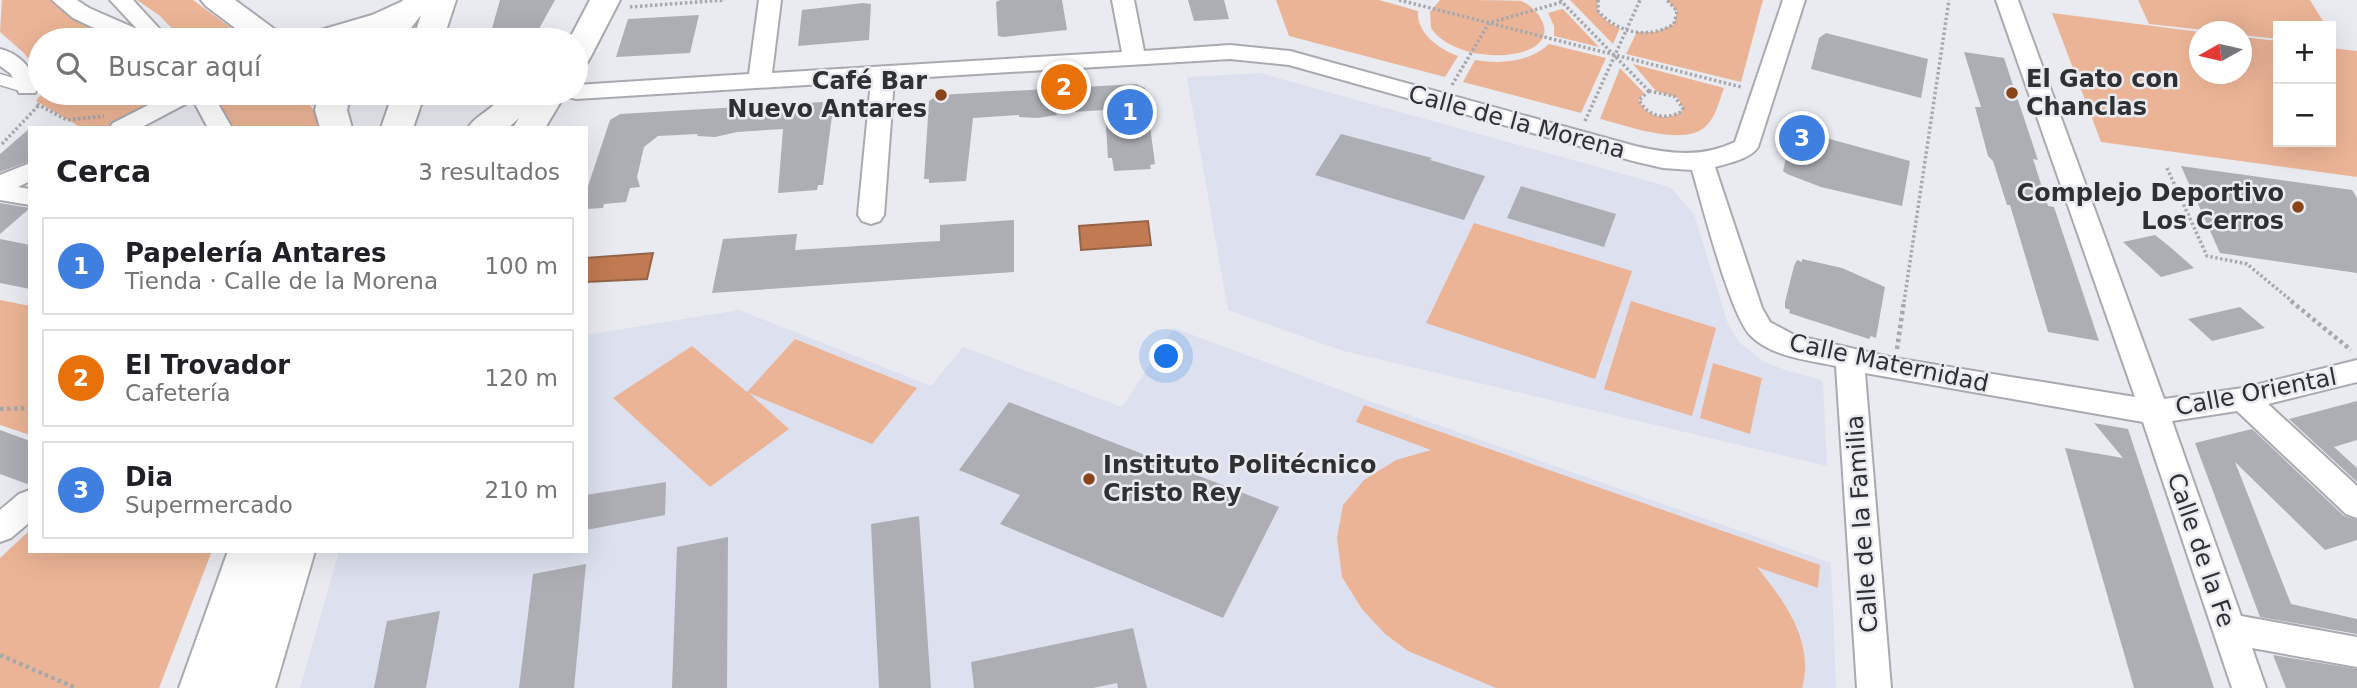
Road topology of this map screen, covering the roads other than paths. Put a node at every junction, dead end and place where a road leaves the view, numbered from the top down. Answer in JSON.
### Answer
{"nodes":[{"id":1,"x":63,"y":0,"type":"edge"},
{"id":2,"x":121,"y":0,"type":"edge"},
{"id":3,"x":463,"y":0,"type":"edge"},
{"id":4,"x":770,"y":0,"type":"edge"},
{"id":5,"x":1123,"y":0,"type":"edge"},
{"id":6,"x":1794,"y":0,"type":"edge"},
{"id":7,"x":2007,"y":0,"type":"edge"},
{"id":8,"x":424,"y":2,"type":"edge"},
{"id":9,"x":613,"y":3,"type":"edge"},
{"id":10,"x":239,"y":15,"type":"edge"},
{"id":11,"x":112,"y":28,"type":"edge"},
{"id":12,"x":148,"y":28,"type":"edge"},
{"id":13,"x":268,"y":28,"type":"edge"},
{"id":14,"x":359,"y":28,"type":"edge"},
{"id":15,"x":398,"y":28,"type":"edge"},
{"id":16,"x":427,"y":28,"type":"edge"},
{"id":17,"x":455,"y":28,"type":"edge"},
{"id":18,"x":583,"y":28,"type":"edge"},
{"id":19,"x":588,"y":39,"type":"edge"},
{"id":20,"x":0,"y":56,"type":"edge"},
{"id":21,"x":1134,"y":58,"type":"junction"},
{"id":22,"x":883,"y":73,"type":"junction"},
{"id":23,"x":0,"y":79,"type":"edge"},
{"id":24,"x":760,"y":80,"type":"junction"},
{"id":25,"x":28,"y":86,"type":"edge"},
{"id":26,"x":588,"y":91,"type":"edge"},
{"id":27,"x":28,"y":93,"type":"edge"},
{"id":28,"x":157,"y":105,"type":"edge"},
{"id":29,"x":208,"y":105,"type":"edge"},
{"id":30,"x":405,"y":105,"type":"edge"},
{"id":31,"x":430,"y":105,"type":"edge"},
{"id":32,"x":521,"y":110,"type":"edge"},
{"id":33,"x":114,"y":121,"type":"edge"},
{"id":34,"x":219,"y":126,"type":"edge"},
{"id":35,"x":398,"y":126,"type":"edge"},
{"id":36,"x":424,"y":126,"type":"edge"},
{"id":37,"x":488,"y":126,"type":"edge"},
{"id":38,"x":1702,"y":163,"type":"junction"},
{"id":39,"x":28,"y":172,"type":"edge"},
{"id":40,"x":0,"y":185,"type":"edge"},
{"id":41,"x":0,"y":191,"type":"edge"},
{"id":42,"x":28,"y":197,"type":"edge"},
{"id":43,"x":871,"y":215,"type":"dead end"},
{"id":44,"x":1850,"y":360,"type":"junction"},
{"id":45,"x":2357,"y":371,"type":"edge"},
{"id":46,"x":2243,"y":399,"type":"junction"},
{"id":47,"x":2154,"y":412,"type":"junction"},
{"id":48,"x":28,"y":505,"type":"edge"},
{"id":49,"x":2357,"y":505,"type":"edge"},
{"id":50,"x":0,"y":529,"type":"edge"},
{"id":51,"x":249,"y":553,"type":"edge"},
{"id":52,"x":292,"y":553,"type":"edge"},
{"id":53,"x":2228,"y":629,"type":"junction"},
{"id":54,"x":2357,"y":652,"type":"edge"},
{"id":55,"x":203,"y":688,"type":"edge"},
{"id":56,"x":251,"y":688,"type":"edge"},
{"id":57,"x":1874,"y":688,"type":"edge"},
{"id":58,"x":2249,"y":688,"type":"edge"}],
"edges":[{"from":1,"to":11,"type":"street"},
{"from":2,"to":12,"type":"street"},
{"from":3,"to":17,"type":"main road"},
{"from":4,"to":24,"type":"street"},
{"from":5,"to":21,"type":"street"},
{"from":6,"to":38,"type":"street","name":"Calle de la Morena"},
{"from":7,"to":47,"type":"street","name":"Calle de la Fe"},
{"from":8,"to":14,"type":"main road"},
{"from":8,"to":15,"type":"main road"},
{"from":8,"to":16,"type":"main road"},
{"from":9,"to":18,"type":"main road"},
{"from":9,"to":19,"type":"main road"},
{"from":10,"to":13,"type":"main road"},
{"from":20,"to":25,"type":"street"},
{"from":21,"to":22,"type":"street","name":"Calle de la Morena"},
{"from":21,"to":38,"type":"street","name":"Calle de la Morena"},
{"from":22,"to":24,"type":"street","name":"Calle de la Morena"},
{"from":22,"to":43,"type":"street"},
{"from":23,"to":27,"type":"street"},
{"from":24,"to":26,"type":"street","name":"Calle de la Morena"},
{"from":28,"to":33,"type":"street"},
{"from":29,"to":34,"type":"street"},
{"from":30,"to":35,"type":"main road"},
{"from":31,"to":36,"type":"main road"},
{"from":32,"to":37,"type":"main road"},
{"from":38,"to":44,"type":"street","name":"Calle Maternidad"},
{"from":39,"to":40,"type":"street"},
{"from":41,"to":42,"type":"street"},
{"from":44,"to":47,"type":"street","name":"Calle Maternidad"},
{"from":44,"to":57,"type":"street","name":"Calle de la Familia"},
{"from":45,"to":46,"type":"street","name":"Calle Oriental"},
{"from":46,"to":47,"type":"street","name":"Calle Oriental"},
{"from":46,"to":49,"type":"street"},
{"from":47,"to":53,"type":"street","name":"Calle de la Fe"},
{"from":48,"to":50,"type":"street"},
{"from":51,"to":55,"type":"main road"},
{"from":52,"to":56,"type":"main road"},
{"from":53,"to":54,"type":"street"},
{"from":53,"to":58,"type":"street","name":"Calle de la Fe"}]}
